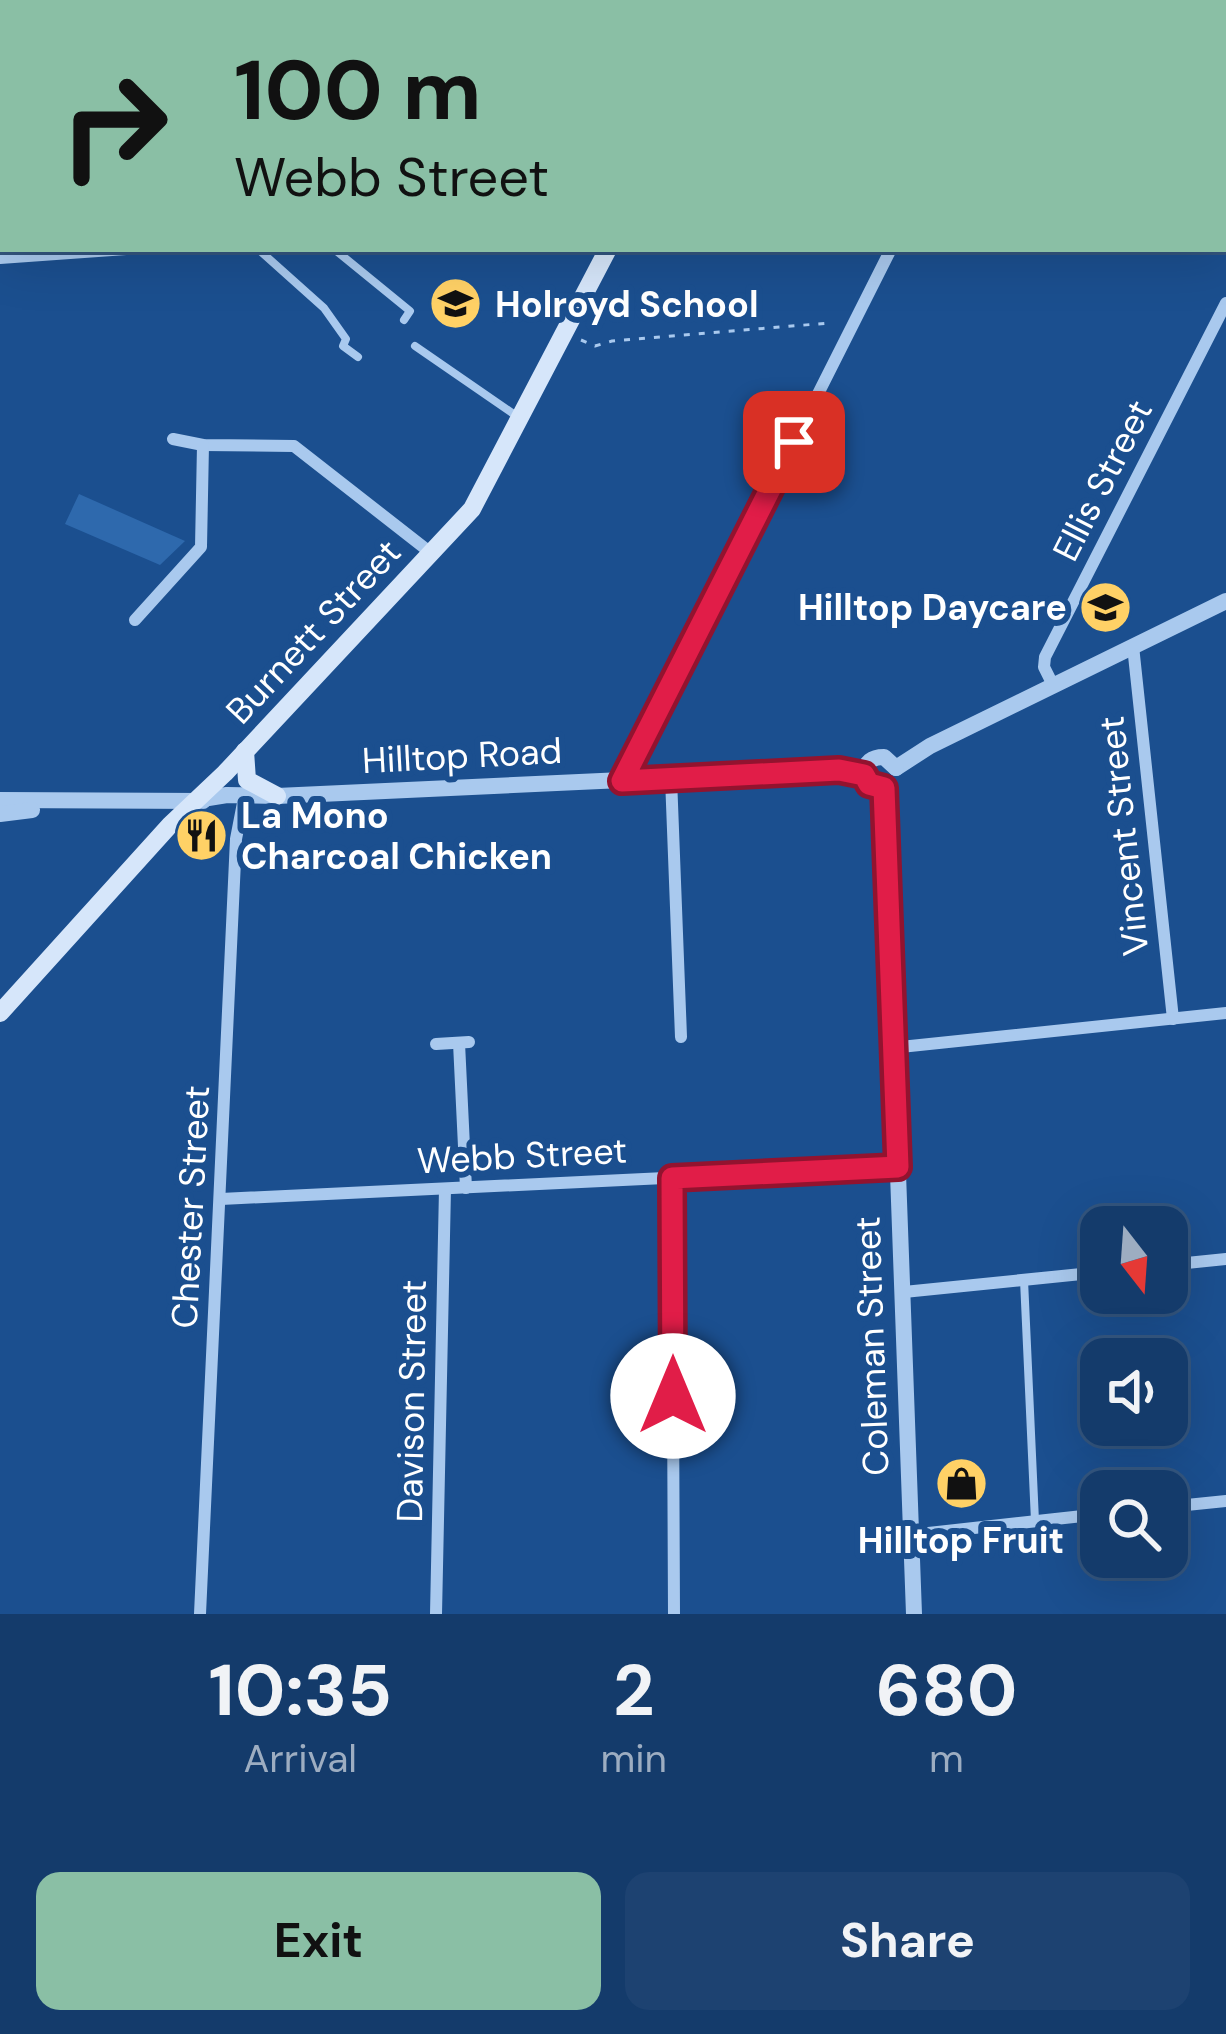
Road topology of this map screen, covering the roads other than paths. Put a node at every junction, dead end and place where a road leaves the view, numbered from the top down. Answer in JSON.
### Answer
{"nodes":[{"id":1,"x":84,"y":252,"type":"edge"},
{"id":2,"x":261,"y":252,"type":"edge"},
{"id":3,"x":338,"y":252,"type":"edge"},
{"id":4,"x":606,"y":252,"type":"edge"},
{"id":5,"x":889,"y":252,"type":"edge"},
{"id":6,"x":0,"y":258,"type":"edge"},
{"id":7,"x":1226,"y":303,"type":"edge"},
{"id":8,"x":404,"y":320,"type":"dead end"},
{"id":9,"x":415,"y":346,"type":"dead end"},
{"id":10,"x":358,"y":357,"type":"dead end"},
{"id":11,"x":522,"y":419,"type":"junction"},
{"id":12,"x":173,"y":439,"type":"dead end"},
{"id":13,"x":203,"y":445,"type":"junction"},
{"id":14,"x":431,"y":554,"type":"junction"},
{"id":15,"x":1226,"y":601,"type":"edge"},
{"id":16,"x":135,"y":620,"type":"dead end"},
{"id":17,"x":1133,"y":646,"type":"junction"},
{"id":18,"x":1053,"y":685,"type":"junction"},
{"id":19,"x":245,"y":751,"type":"junction"},
{"id":20,"x":896,"y":768,"type":"junction"},
{"id":21,"x":864,"y":775,"type":"junction"},
{"id":22,"x":671,"y":778,"type":"junction"},
{"id":23,"x":622,"y":781,"type":"junction"},
{"id":24,"x":884,"y":788,"type":"junction"},
{"id":25,"x":277,"y":796,"type":"junction"},
{"id":26,"x":0,"y":800,"type":"edge"},
{"id":27,"x":196,"y":800,"type":"junction"},
{"id":28,"x":81,"y":803,"type":"junction"},
{"id":29,"x":243,"y":803,"type":"junction"},
{"id":30,"x":0,"y":814,"type":"edge"},
{"id":31,"x":0,"y":1013,"type":"edge"},
{"id":32,"x":1226,"y":1013,"type":"edge"},
{"id":33,"x":1173,"y":1018,"type":"junction"},
{"id":34,"x":681,"y":1037,"type":"dead end"},
{"id":35,"x":436,"y":1044,"type":"dead end"},
{"id":36,"x":891,"y":1048,"type":"junction"},
{"id":37,"x":898,"y":1167,"type":"junction"},
{"id":38,"x":672,"y":1178,"type":"junction"},
{"id":39,"x":466,"y":1188,"type":"junction"},
{"id":40,"x":445,"y":1189,"type":"junction"},
{"id":41,"x":221,"y":1199,"type":"junction"},
{"id":42,"x":1226,"y":1259,"type":"edge"},
{"id":43,"x":1188,"y":1263,"type":"edge"},
{"id":44,"x":1080,"y":1274,"type":"edge"},
{"id":45,"x":1024,"y":1280,"type":"junction"},
{"id":46,"x":904,"y":1292,"type":"junction"},
{"id":47,"x":1226,"y":1501,"type":"edge"},
{"id":48,"x":1188,"y":1505,"type":"edge"},
{"id":49,"x":1080,"y":1516,"type":"edge"},
{"id":50,"x":1035,"y":1521,"type":"junction"},
{"id":51,"x":910,"y":1535,"type":"junction"},
{"id":52,"x":200,"y":1614,"type":"edge"},
{"id":53,"x":436,"y":1614,"type":"edge"},
{"id":54,"x":674,"y":1614,"type":"edge"},
{"id":55,"x":914,"y":1614,"type":"edge"}],
"edges":[{"from":1,"to":6,"type":"street"},
{"from":2,"to":10,"type":"lane"},
{"from":3,"to":8,"type":"lane"},
{"from":4,"to":11,"type":"main road","name":"Burnett Street"},
{"from":5,"to":23,"type":"street"},
{"from":7,"to":18,"type":"street","name":"Ellis Street"},
{"from":9,"to":11,"type":"lane"},
{"from":11,"to":14,"type":"main road","name":"Burnett Street"},
{"from":12,"to":13,"type":"street"},
{"from":13,"to":14,"type":"street"},
{"from":13,"to":16,"type":"street"},
{"from":14,"to":19,"type":"main road","name":"Burnett Street"},
{"from":15,"to":17,"type":"street"},
{"from":17,"to":18,"type":"street"},
{"from":17,"to":33,"type":"street","name":"Vincent Street"},
{"from":18,"to":20,"type":"street"},
{"from":19,"to":25,"type":"main road"},
{"from":19,"to":27,"type":"main road","name":"Burnett Street"},
{"from":20,"to":21,"type":"street"},
{"from":20,"to":24,"type":"street"},
{"from":21,"to":22,"type":"street","name":"Hilltop Road"},
{"from":21,"to":24,"type":"street"},
{"from":22,"to":23,"type":"street","name":"Hilltop Road"},
{"from":22,"to":34,"type":"street"},
{"from":23,"to":25,"type":"street","name":"Hilltop Road"},
{"from":24,"to":36,"type":"street","name":"Coleman Street"},
{"from":25,"to":27,"type":"street","name":"Hilltop Road"},
{"from":25,"to":29,"type":"street","name":"Hilltop Road"},
{"from":26,"to":28,"type":"street","name":"Hilltop Road"},
{"from":27,"to":28,"type":"street","name":"Hilltop Road"},
{"from":27,"to":29,"type":"street","name":"Hilltop Road"},
{"from":27,"to":31,"type":"main road","name":"Burnett Street"},
{"from":28,"to":30,"type":"street","name":"Hilltop Road"},
{"from":29,"to":41,"type":"street","name":"Chester Street"},
{"from":32,"to":33,"type":"street"},
{"from":33,"to":36,"type":"street"},
{"from":35,"to":39,"type":"street"},
{"from":36,"to":37,"type":"street","name":"Coleman Street"},
{"from":37,"to":38,"type":"street","name":"Webb Street"},
{"from":37,"to":46,"type":"street","name":"Coleman Street"},
{"from":38,"to":39,"type":"street","name":"Webb Street"},
{"from":38,"to":54,"type":"street"},
{"from":39,"to":40,"type":"street","name":"Webb Street"},
{"from":40,"to":41,"type":"street","name":"Webb Street"},
{"from":40,"to":53,"type":"street","name":"Davison Street"},
{"from":41,"to":52,"type":"street","name":"Chester Street"},
{"from":42,"to":43,"type":"street"},
{"from":44,"to":45,"type":"street"},
{"from":45,"to":46,"type":"street"},
{"from":45,"to":50,"type":"lane"},
{"from":46,"to":51,"type":"street","name":"Coleman Street"},
{"from":47,"to":48,"type":"street"},
{"from":49,"to":50,"type":"street"},
{"from":50,"to":51,"type":"street"},
{"from":51,"to":55,"type":"street","name":"Coleman Street"}]}
